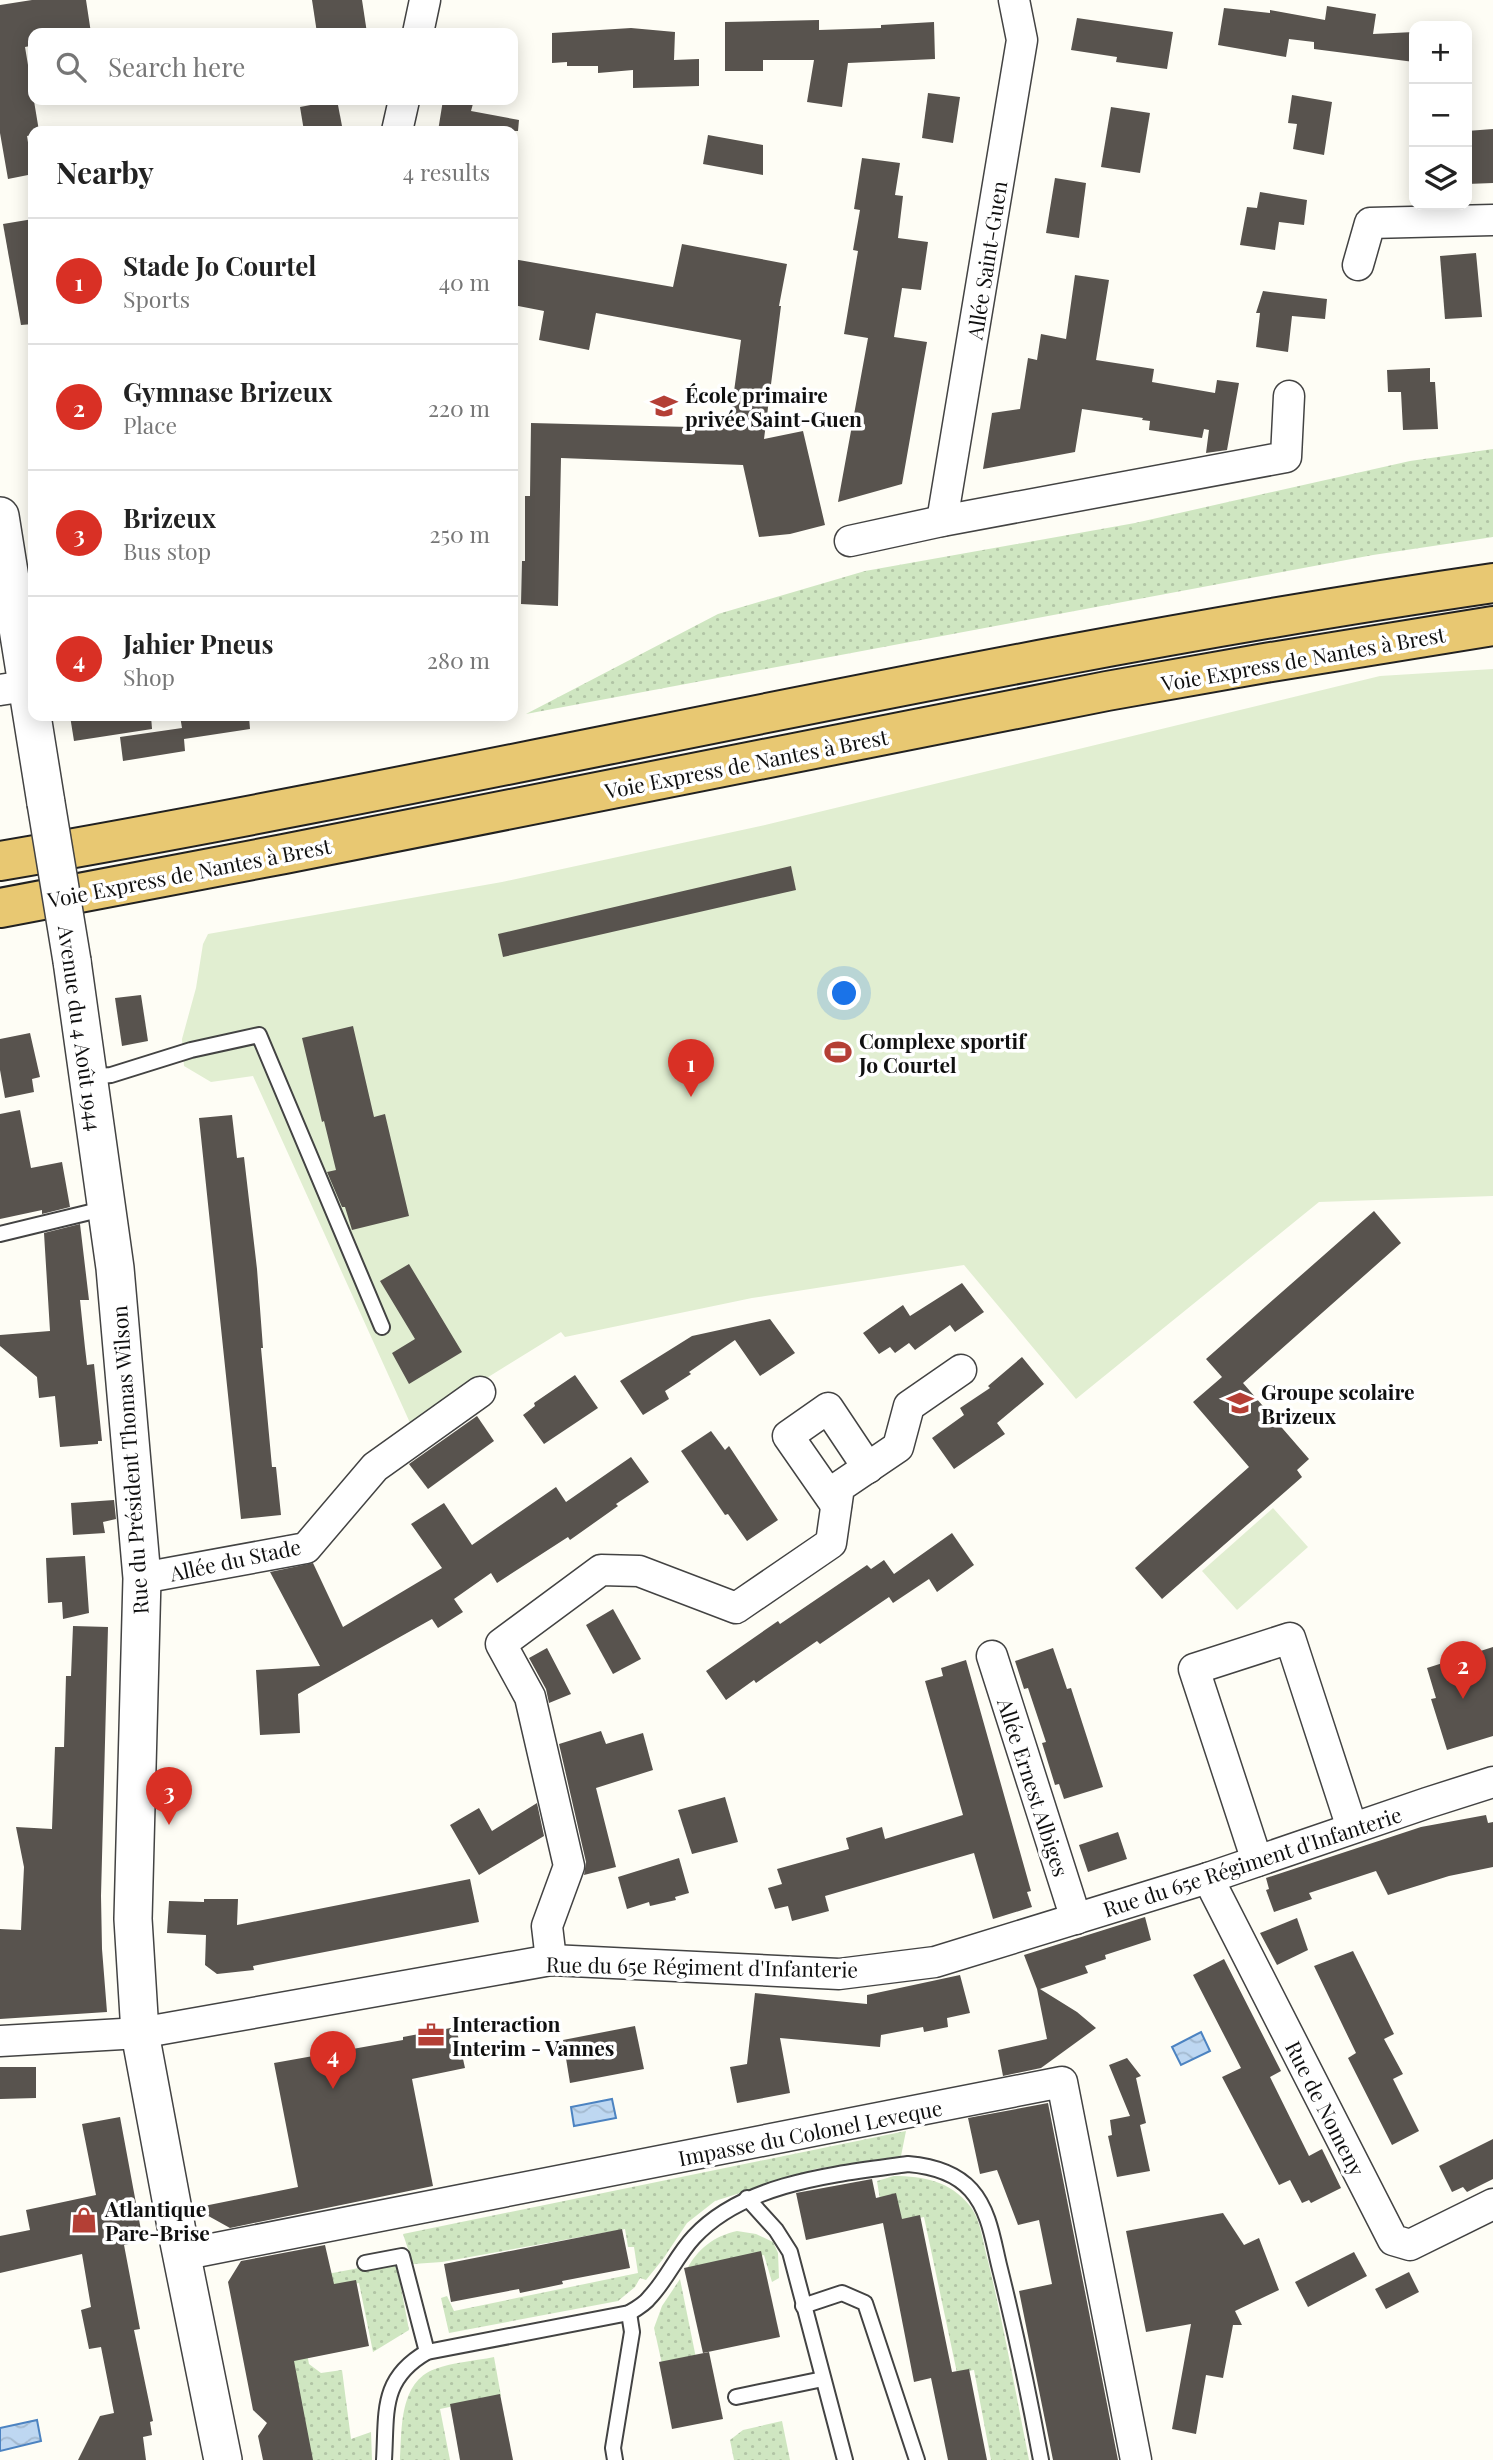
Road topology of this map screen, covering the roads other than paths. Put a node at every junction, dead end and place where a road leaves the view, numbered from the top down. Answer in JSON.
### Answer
{"nodes":[{"id":1,"x":425,"y":0,"type":"edge"},
{"id":2,"x":1014,"y":0,"type":"edge"},
{"id":3,"x":419,"y":28,"type":"edge"},
{"id":4,"x":403,"y":105,"type":"edge"},
{"id":5,"x":398,"y":126,"type":"edge"},
{"id":6,"x":1493,"y":220,"type":"edge"},
{"id":7,"x":1358,"y":265,"type":"dead end"},
{"id":8,"x":1289,"y":396,"type":"dead end"},
{"id":9,"x":0,"y":516,"type":"edge"},
{"id":10,"x":942,"y":521,"type":"junction"},
{"id":11,"x":850,"y":541,"type":"dead end"},
{"id":12,"x":1493,"y":583,"type":"edge"},
{"id":13,"x":1493,"y":626,"type":"edge"},
{"id":14,"x":20,"y":687,"type":"edge"},
{"id":15,"x":0,"y":861,"type":"edge"},
{"id":16,"x":0,"y":908,"type":"edge"},
{"id":17,"x":88,"y":1078,"type":"junction"},
{"id":18,"x":108,"y":1208,"type":"junction"},
{"id":19,"x":0,"y":1234,"type":"edge"},
{"id":20,"x":382,"y":1327,"type":"dead end"},
{"id":21,"x":961,"y":1370,"type":"dead end"},
{"id":22,"x":480,"y":1392,"type":"dead end"},
{"id":23,"x":868,"y":1468,"type":"junction"},
{"id":24,"x":836,"y":1505,"type":"junction"},
{"id":25,"x":142,"y":1578,"type":"junction"},
{"id":26,"x":992,"y":1656,"type":"dead end"},
{"id":27,"x":1493,"y":1782,"type":"edge"},
{"id":28,"x":1352,"y":1828,"type":"junction"},
{"id":29,"x":1257,"y":1861,"type":"junction"},
{"id":30,"x":1208,"y":1878,"type":"junction"},
{"id":31,"x":1076,"y":1919,"type":"junction"},
{"id":32,"x":551,"y":1960,"type":"junction"},
{"id":33,"x":141,"y":2032,"type":"junction"},
{"id":34,"x":0,"y":2041,"type":"edge"},
{"id":35,"x":747,"y":2198,"type":"junction"},
{"id":36,"x":1493,"y":2204,"type":"edge"},
{"id":37,"x":181,"y":2255,"type":"junction"},
{"id":38,"x":365,"y":2263,"type":"dead end"},
{"id":39,"x":803,"y":2306,"type":"junction"},
{"id":40,"x":629,"y":2314,"type":"junction"},
{"id":41,"x":427,"y":2352,"type":"junction"},
{"id":42,"x":823,"y":2379,"type":"junction"},
{"id":43,"x":736,"y":2397,"type":"dead end"},
{"id":44,"x":222,"y":2460,"type":"edge"},
{"id":45,"x":384,"y":2460,"type":"edge"},
{"id":46,"x":615,"y":2460,"type":"edge"},
{"id":47,"x":845,"y":2460,"type":"edge"},
{"id":48,"x":917,"y":2460,"type":"edge"},
{"id":49,"x":1041,"y":2460,"type":"edge"},
{"id":50,"x":1136,"y":2460,"type":"edge"}],
"edges":[{"from":1,"to":3,"type":"street"},
{"from":2,"to":10,"type":"street","name":"Allée Saint-Guen"},
{"from":4,"to":5,"type":"street"},
{"from":6,"to":7,"type":"street"},
{"from":8,"to":10,"type":"street"},
{"from":9,"to":14,"type":"street","name":"Avenue du 4 Août 1944"},
{"from":10,"to":11,"type":"street"},
{"from":12,"to":15,"type":"highway","name":"Voie Express de Nantes à Brest"},
{"from":13,"to":16,"type":"highway","name":"Voie Express de Nantes à Brest"},
{"from":14,"to":17,"type":"street","name":"Avenue du 4 Août 1944","bridge":true},
{"from":17,"to":18,"type":"street","name":"Avenue du 4 Août 1944"},
{"from":17,"to":20,"type":"lane"},
{"from":18,"to":19,"type":"lane"},
{"from":18,"to":25,"type":"street","name":"Rue du Président Thomas Wilson"},
{"from":21,"to":23,"type":"street"},
{"from":22,"to":25,"type":"street","name":"Allée du Stade"},
{"from":23,"to":24,"type":"street"},
{"from":23,"to":24,"type":"street"},
{"from":24,"to":32,"type":"street"},
{"from":25,"to":33,"type":"street","name":"Rue du Président Thomas Wilson"},
{"from":26,"to":31,"type":"street","name":"Allée Ernest Albiges"},
{"from":27,"to":28,"type":"street","name":"Rue du 65e Régiment d'Infanterie"},
{"from":28,"to":29,"type":"street","name":"Rue du 65e Régiment d'Infanterie"},
{"from":28,"to":29,"type":"street"},
{"from":29,"to":30,"type":"street","name":"Rue du 65e Régiment d'Infanterie"},
{"from":30,"to":31,"type":"street","name":"Rue du 65e Régiment d'Infanterie"},
{"from":30,"to":36,"type":"street","name":"Rue de Nomeny"},
{"from":31,"to":32,"type":"street","name":"Rue du 65e Régiment d'Infanterie"},
{"from":32,"to":33,"type":"street","name":"Rue du 65e Régiment d'Infanterie"},
{"from":33,"to":34,"type":"street","name":"Rue du 65e Régiment d'Infanterie"},
{"from":33,"to":37,"type":"street","name":"Rue du Président Thomas Wilson"},
{"from":35,"to":39,"type":"lane"},
{"from":35,"to":40,"type":"lane"},
{"from":35,"to":49,"type":"lane"},
{"from":37,"to":44,"type":"street","name":"Rue du Président Thomas Wilson"},
{"from":37,"to":50,"type":"street","name":"Impasse du Colonel Leveque"},
{"from":38,"to":41,"type":"lane"},
{"from":39,"to":42,"type":"lane"},
{"from":39,"to":48,"type":"lane"},
{"from":40,"to":41,"type":"lane"},
{"from":40,"to":46,"type":"lane"},
{"from":41,"to":45,"type":"lane"},
{"from":42,"to":43,"type":"lane"},
{"from":42,"to":47,"type":"lane"}]}
